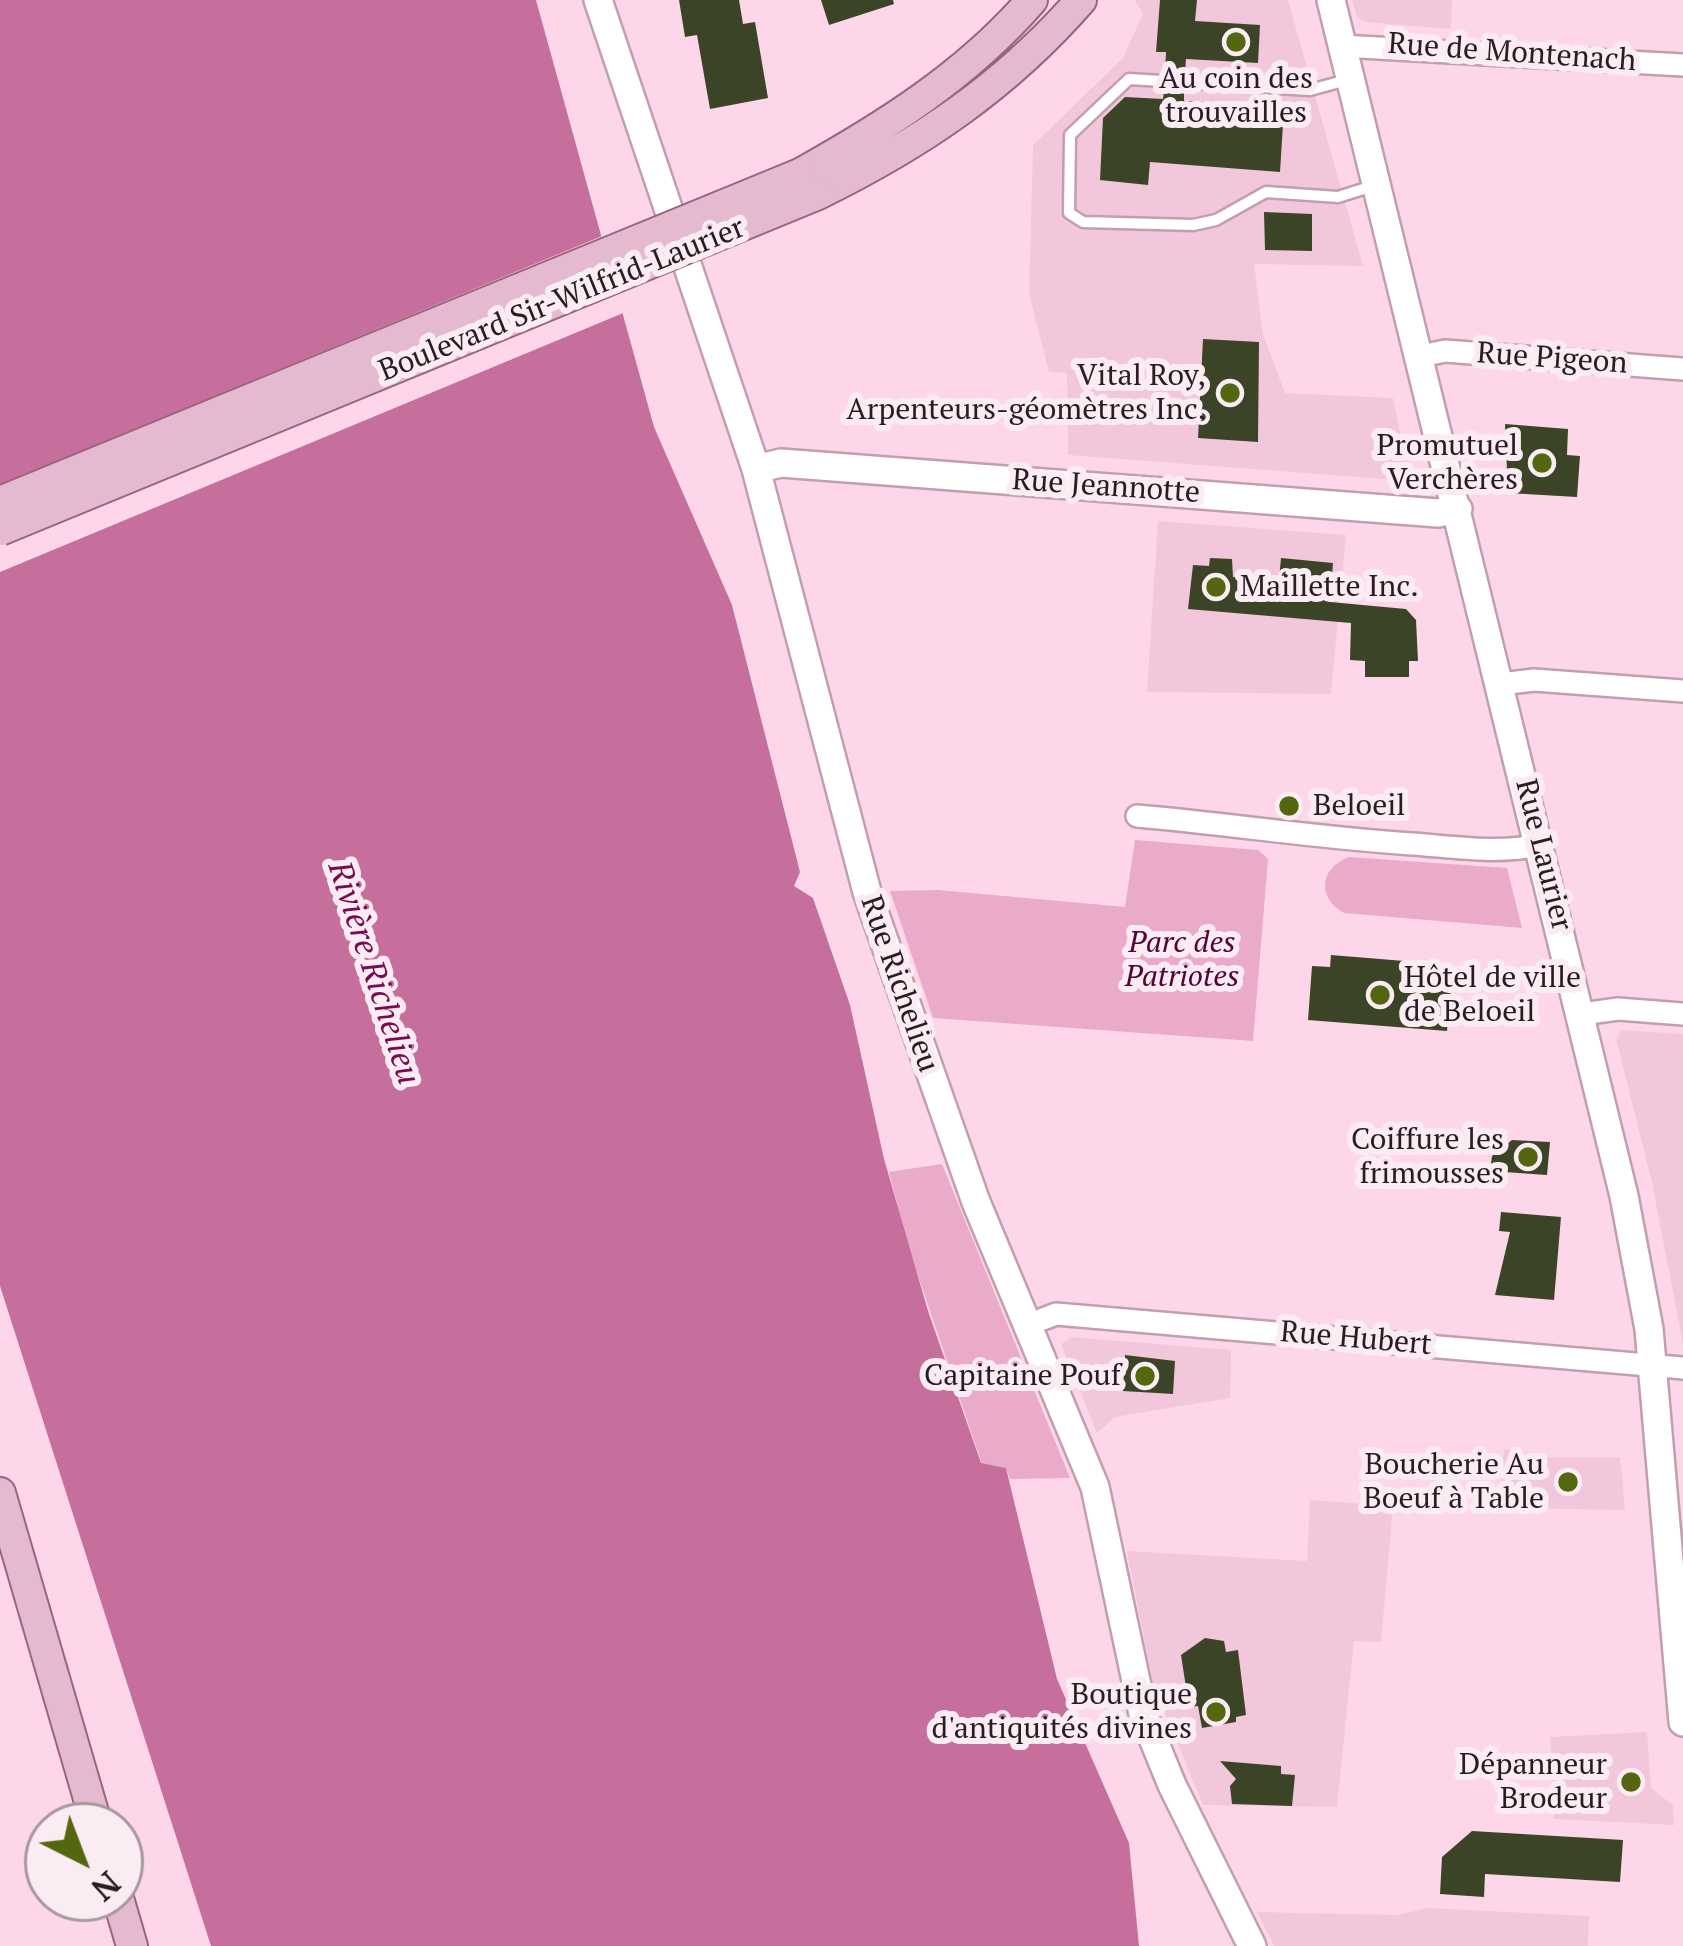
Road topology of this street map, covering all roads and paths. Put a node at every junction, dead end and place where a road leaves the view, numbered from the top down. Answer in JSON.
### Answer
{"nodes":[{"id":1,"x":598,"y":0,"type":"edge"},
{"id":2,"x":1032,"y":0,"type":"edge"},
{"id":3,"x":1081,"y":0,"type":"edge"},
{"id":4,"x":1331,"y":0,"type":"edge"},
{"id":5,"x":1342,"y":46,"type":"junction"},
{"id":6,"x":1683,"y":65,"type":"edge"},
{"id":7,"x":1350,"y":79,"type":"junction"},
{"id":8,"x":809,"y":184,"type":"junction"},
{"id":9,"x":1377,"y":184,"type":"junction"},
{"id":10,"x":1421,"y":356,"type":"junction"},
{"id":11,"x":1683,"y":369,"type":"edge"},
{"id":12,"x":756,"y":469,"type":"junction"},
{"id":13,"x":0,"y":502,"type":"edge"},
{"id":14,"x":1458,"y":508,"type":"junction"},
{"id":15,"x":0,"y":530,"type":"edge"},
{"id":16,"x":1502,"y":684,"type":"junction"},
{"id":17,"x":1683,"y":691,"type":"edge"},
{"id":18,"x":1137,"y":816,"type":"dead end"},
{"id":19,"x":1540,"y":844,"type":"junction"},
{"id":20,"x":1582,"y":1014,"type":"junction"},
{"id":21,"x":1683,"y":1014,"type":"edge"},
{"id":22,"x":1030,"y":1324,"type":"junction"},
{"id":23,"x":1652,"y":1366,"type":"junction"},
{"id":24,"x":1683,"y":1369,"type":"edge"},
{"id":25,"x":0,"y":1493,"type":"edge"},
{"id":26,"x":1683,"y":1722,"type":"edge"},
{"id":27,"x":90,"y":1802,"type":"edge"},
{"id":28,"x":1252,"y":1946,"type":"edge"}],
"edges":[{"from":1,"to":12,"type":"street","name":"Rue Richelieu"},
{"from":2,"to":8,"type":"main road","name":"Boulevard Sir-Wilfrid-Laurier"},
{"from":3,"to":8,"type":"main road","name":"Boulevard Sir-Wilfrid-Laurier"},
{"from":4,"to":5,"type":"street","name":"Rue Laurier"},
{"from":5,"to":6,"type":"street","name":"Rue de Montenach"},
{"from":5,"to":7,"type":"street","name":"Rue Laurier"},
{"from":7,"to":9,"type":"street","name":"Rue Laurier"},
{"from":7,"to":9,"type":"lane"},
{"from":8,"to":13,"type":"main road","name":"Boulevard Sir-Wilfrid-Laurier","bridge":true},
{"from":8,"to":15,"type":"main road","name":"Boulevard Sir-Wilfrid-Laurier","bridge":true},
{"from":9,"to":10,"type":"street","name":"Rue Laurier"},
{"from":10,"to":11,"type":"street","name":"Rue Pigeon"},
{"from":10,"to":14,"type":"street","name":"Rue Laurier"},
{"from":12,"to":14,"type":"street","name":"Rue Jeannotte"},
{"from":12,"to":22,"type":"street","name":"Rue Richelieu"},
{"from":14,"to":16,"type":"street","name":"Rue Laurier"},
{"from":16,"to":17,"type":"street"},
{"from":16,"to":19,"type":"street","name":"Rue Laurier"},
{"from":18,"to":19,"type":"street"},
{"from":19,"to":20,"type":"street","name":"Rue Laurier"},
{"from":20,"to":21,"type":"street"},
{"from":20,"to":23,"type":"street","name":"Rue Laurier"},
{"from":22,"to":23,"type":"street","name":"Rue Hubert"},
{"from":22,"to":28,"type":"street","name":"Rue Richelieu"},
{"from":23,"to":24,"type":"street","name":"Rue Hubert"},
{"from":23,"to":26,"type":"street","name":"Rue Laurier"},
{"from":25,"to":27,"type":"main road"}]}
